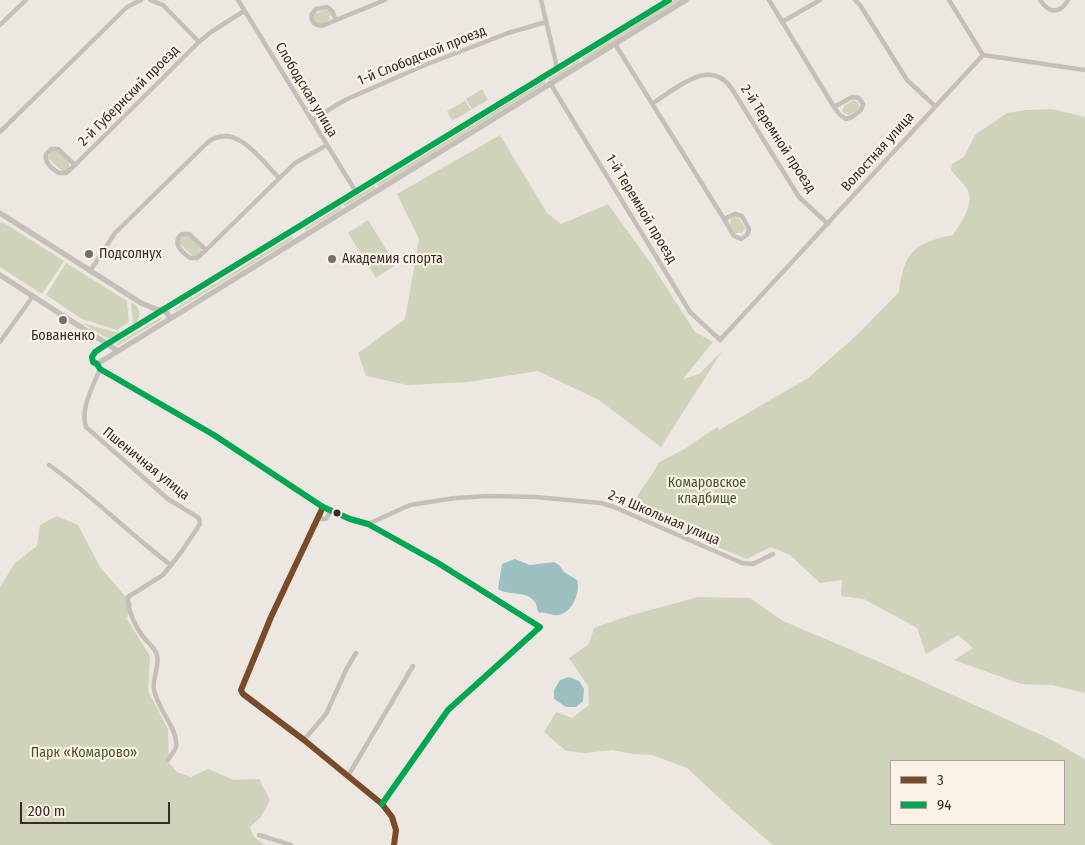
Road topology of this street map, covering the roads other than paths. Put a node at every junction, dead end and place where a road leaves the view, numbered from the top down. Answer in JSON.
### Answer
{"nodes":[{"id":1,"x":26,"y":0,"type":"edge"},
{"id":2,"x":141,"y":0,"type":"edge"},
{"id":3,"x":150,"y":0,"type":"edge"},
{"id":4,"x":238,"y":0,"type":"edge"},
{"id":5,"x":385,"y":0,"type":"edge"},
{"id":6,"x":541,"y":0,"type":"edge"},
{"id":7,"x":669,"y":0,"type":"edge"},
{"id":8,"x":686,"y":0,"type":"edge"},
{"id":9,"x":769,"y":0,"type":"edge"},
{"id":10,"x":820,"y":0,"type":"edge"},
{"id":11,"x":855,"y":0,"type":"edge"},
{"id":12,"x":949,"y":0,"type":"edge"},
{"id":13,"x":1040,"y":0,"type":"edge"},
{"id":14,"x":1068,"y":0,"type":"edge"},
{"id":15,"x":244,"y":11,"type":"junction"},
{"id":16,"x":336,"y":20,"type":"junction"},
{"id":17,"x":546,"y":22,"type":"junction"},
{"id":18,"x":782,"y":22,"type":"junction"},
{"id":19,"x":0,"y":25,"type":"edge"},
{"id":20,"x":199,"y":42,"type":"junction"},
{"id":21,"x":616,"y":44,"type":"junction"},
{"id":22,"x":983,"y":55,"type":"junction"},
{"id":23,"x":557,"y":67,"type":"junction"},
{"id":24,"x":1085,"y":70,"type":"edge"},
{"id":25,"x":550,"y":83,"type":"junction"},
{"id":26,"x":653,"y":103,"type":"junction"},
{"id":27,"x":935,"y":106,"type":"junction"},
{"id":28,"x":834,"y":107,"type":"junction"},
{"id":29,"x":312,"y":120,"type":"junction"},
{"id":30,"x":0,"y":132,"type":"edge"},
{"id":31,"x":327,"y":145,"type":"junction"},
{"id":32,"x":75,"y":165,"type":"junction"},
{"id":33,"x":279,"y":178,"type":"junction"},
{"id":34,"x":356,"y":192,"type":"junction"},
{"id":35,"x":0,"y":213,"type":"edge"},
{"id":36,"x":0,"y":218,"type":"edge"},
{"id":37,"x":9,"y":219,"type":"junction"},
{"id":38,"x":724,"y":219,"type":"junction"},
{"id":39,"x":828,"y":224,"type":"junction"},
{"id":40,"x":298,"y":227,"type":"junction"},
{"id":41,"x":303,"y":236,"type":"junction"},
{"id":42,"x":206,"y":250,"type":"junction"},
{"id":43,"x":90,"y":271,"type":"junction"},
{"id":44,"x":0,"y":276,"type":"edge"},
{"id":45,"x":33,"y":296,"type":"junction"},
{"id":46,"x":164,"y":309,"type":"junction"},
{"id":47,"x":170,"y":318,"type":"junction"},
{"id":48,"x":720,"y":340,"type":"joint"},
{"id":49,"x":0,"y":342,"type":"edge"},
{"id":50,"x":107,"y":344,"type":"junction"},
{"id":51,"x":118,"y":351,"type":"junction"},
{"id":52,"x":99,"y":366,"type":"junction"},
{"id":53,"x":49,"y":465,"type":"dead end"},
{"id":54,"x":324,"y":507,"type":"junction"},
{"id":55,"x":320,"y":513,"type":"junction"},
{"id":56,"x":368,"y":524,"type":"junction"},
{"id":57,"x":772,"y":554,"type":"dead end"},
{"id":58,"x":171,"y":565,"type":"junction"},
{"id":59,"x":356,"y":653,"type":"dead end"},
{"id":60,"x":413,"y":666,"type":"dead end"},
{"id":61,"x":304,"y":740,"type":"junction"},
{"id":62,"x":168,"y":760,"type":"dead end"},
{"id":63,"x":348,"y":776,"type":"junction"},
{"id":64,"x":382,"y":804,"type":"junction"},
{"id":65,"x":259,"y":835,"type":"dead end"},
{"id":66,"x":395,"y":843,"type":"edge"},
{"id":67,"x":291,"y":845,"type":"edge"}],
"edges":[{"from":1,"to":19,"type":"street"},
{"from":2,"to":30,"type":"street"},
{"from":3,"to":20,"type":"street","name":"2-й Губернский проезд"},
{"from":4,"to":15,"type":"street","name":"Слободская улица"},
{"from":5,"to":16,"type":"street"},
{"from":6,"to":17,"type":"street"},
{"from":7,"to":23,"type":"street"},
{"from":8,"to":21,"type":"street"},
{"from":9,"to":18,"type":"street"},
{"from":10,"to":18,"type":"street"},
{"from":11,"to":27,"type":"street"},
{"from":12,"to":22,"type":"street"},
{"from":13,"to":14,"type":"street"},
{"from":15,"to":20,"type":"street","name":"2-й Губернский проезд"},
{"from":15,"to":29,"type":"street","name":"Слободская улица"},
{"from":16,"to":16,"type":"street"},
{"from":17,"to":23,"type":"street"},
{"from":17,"to":29,"type":"street","name":"1-й Слободской проезд"},
{"from":18,"to":28,"type":"street"},
{"from":20,"to":32,"type":"street","name":"2-й Губернский проезд"},
{"from":21,"to":25,"type":"street"},
{"from":21,"to":26,"type":"street"},
{"from":22,"to":24,"type":"street"},
{"from":22,"to":27,"type":"street","name":"Волостная улица"},
{"from":23,"to":34,"type":"street"},
{"from":25,"to":41,"type":"street"},
{"from":25,"to":48,"type":"street","name":"1-й Теремной проезд"},
{"from":26,"to":38,"type":"street"},
{"from":26,"to":39,"type":"street","name":"2-й Теремной проезд"},
{"from":27,"to":39,"type":"street","name":"Волостная улица"},
{"from":28,"to":28,"type":"street"},
{"from":29,"to":31,"type":"street","name":"Слободская улица"},
{"from":31,"to":33,"type":"street"},
{"from":31,"to":34,"type":"street","name":"Слободская улица"},
{"from":32,"to":32,"type":"street","name":"2-й Губернский проезд"},
{"from":33,"to":42,"type":"street"},
{"from":33,"to":43,"type":"street"},
{"from":34,"to":40,"type":"street"},
{"from":35,"to":37,"type":"street"},
{"from":36,"to":37,"type":"street"},
{"from":37,"to":43,"type":"street"},
{"from":38,"to":38,"type":"street"},
{"from":39,"to":48,"type":"street","name":"Волостная улица"},
{"from":40,"to":41,"type":"street"},
{"from":40,"to":46,"type":"street"},
{"from":41,"to":47,"type":"street"},
{"from":42,"to":42,"type":"street"},
{"from":43,"to":46,"type":"street"},
{"from":44,"to":45,"type":"street"},
{"from":45,"to":49,"type":"street"},
{"from":45,"to":50,"type":"street"},
{"from":46,"to":47,"type":"street"},
{"from":46,"to":50,"type":"street"},
{"from":47,"to":51,"type":"street"},
{"from":50,"to":51,"type":"street"},
{"from":50,"to":52,"type":"street"},
{"from":51,"to":52,"type":"street"},
{"from":52,"to":54,"type":"street"},
{"from":52,"to":58,"type":"street","name":"Пшеничная улица"},
{"from":53,"to":58,"type":"street"},
{"from":54,"to":55,"type":"street"},
{"from":54,"to":55,"type":"street"},
{"from":54,"to":56,"type":"street"},
{"from":55,"to":61,"type":"street"},
{"from":56,"to":57,"type":"street","name":"2-я Школьная улица"},
{"from":56,"to":64,"type":"street"},
{"from":58,"to":62,"type":"street","name":"Пшеничная улица"},
{"from":59,"to":61,"type":"street"},
{"from":60,"to":63,"type":"street"},
{"from":61,"to":63,"type":"street"},
{"from":63,"to":64,"type":"street"},
{"from":64,"to":66,"type":"street"},
{"from":65,"to":67,"type":"street"}]}
